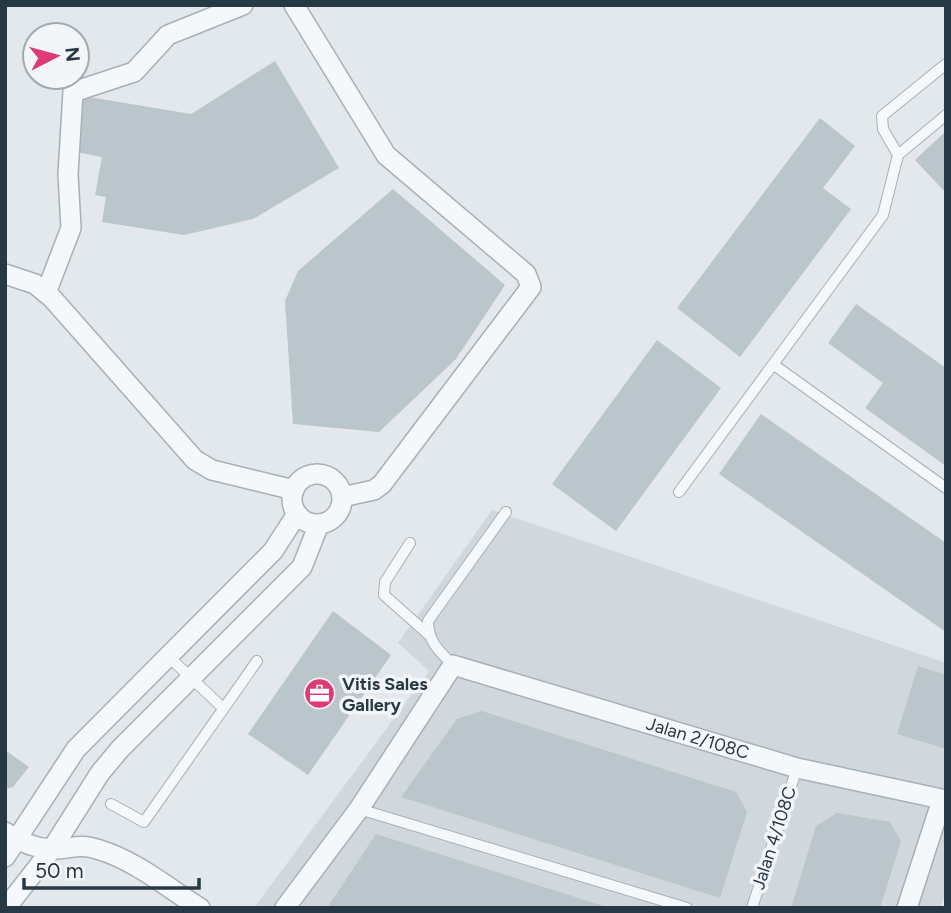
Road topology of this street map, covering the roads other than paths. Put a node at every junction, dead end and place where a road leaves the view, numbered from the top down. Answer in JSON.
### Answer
{"nodes":[{"id":1,"x":243,"y":5,"type":"edge"},
{"id":2,"x":294,"y":5,"type":"edge"},
{"id":3,"x":946,"y":64,"type":"edge"},
{"id":4,"x":946,"y":115,"type":"edge"},
{"id":5,"x":898,"y":155,"type":"junction"},
{"id":6,"x":5,"y":274,"type":"edge"},
{"id":7,"x":46,"y":293,"type":"junction"},
{"id":8,"x":774,"y":365,"type":"junction"},
{"id":9,"x":946,"y":488,"type":"edge"},
{"id":10,"x":294,"y":490,"type":"junction"},
{"id":11,"x":679,"y":492,"type":"dead end"},
{"id":12,"x":342,"y":497,"type":"junction"},
{"id":13,"x":506,"y":512,"type":"dead end"},
{"id":14,"x":298,"y":514,"type":"junction"},
{"id":15,"x":319,"y":524,"type":"junction"},
{"id":16,"x":410,"y":543,"type":"dead end"},
{"id":17,"x":428,"y":634,"type":"junction"},
{"id":18,"x":169,"y":656,"type":"junction"},
{"id":19,"x":257,"y":661,"type":"dead end"},
{"id":20,"x":453,"y":665,"type":"junction"},
{"id":21,"x":191,"y":678,"type":"junction"},
{"id":22,"x":223,"y":708,"type":"junction"},
{"id":23,"x":797,"y":768,"type":"junction"},
{"id":24,"x":944,"y":800,"type":"edge"},
{"id":25,"x":111,"y":804,"type":"dead end"},
{"id":26,"x":359,"y":808,"type":"junction"},
{"id":27,"x":9,"y":843,"type":"edge"},
{"id":28,"x":52,"y":849,"type":"junction"},
{"id":29,"x":6,"y":908,"type":"edge"},
{"id":30,"x":200,"y":908,"type":"edge"},
{"id":31,"x":285,"y":908,"type":"edge"},
{"id":32,"x":687,"y":908,"type":"edge"},
{"id":33,"x":752,"y":908,"type":"edge"},
{"id":34,"x":907,"y":908,"type":"edge"}],
"edges":[{"from":1,"to":7,"type":"street"},
{"from":2,"to":12,"type":"street"},
{"from":3,"to":5,"type":"lane"},
{"from":4,"to":5,"type":"lane"},
{"from":5,"to":8,"type":"lane"},
{"from":6,"to":7,"type":"street"},
{"from":7,"to":10,"type":"street"},
{"from":8,"to":9,"type":"lane"},
{"from":8,"to":11,"type":"lane"},
{"from":10,"to":12,"type":"street"},
{"from":10,"to":14,"type":"street"},
{"from":12,"to":15,"type":"street"},
{"from":13,"to":17,"type":"lane"},
{"from":14,"to":15,"type":"street"},
{"from":14,"to":18,"type":"street"},
{"from":15,"to":21,"type":"street"},
{"from":16,"to":17,"type":"lane"},
{"from":17,"to":20,"type":"lane"},
{"from":18,"to":21,"type":"lane"},
{"from":18,"to":27,"type":"street"},
{"from":19,"to":22,"type":"lane"},
{"from":20,"to":23,"type":"street","name":"Jalan 2/108C"},
{"from":20,"to":26,"type":"street"},
{"from":21,"to":22,"type":"lane"},
{"from":21,"to":28,"type":"street"},
{"from":22,"to":25,"type":"lane"},
{"from":23,"to":24,"type":"street","name":"Jalan 2/108C"},
{"from":23,"to":33,"type":"lane","name":"Jalan 4/108C"},
{"from":24,"to":34,"type":"street"},
{"from":26,"to":31,"type":"street"},
{"from":26,"to":32,"type":"lane"},
{"from":27,"to":28,"type":"street"},
{"from":28,"to":29,"type":"street"},
{"from":28,"to":30,"type":"street"}]}
